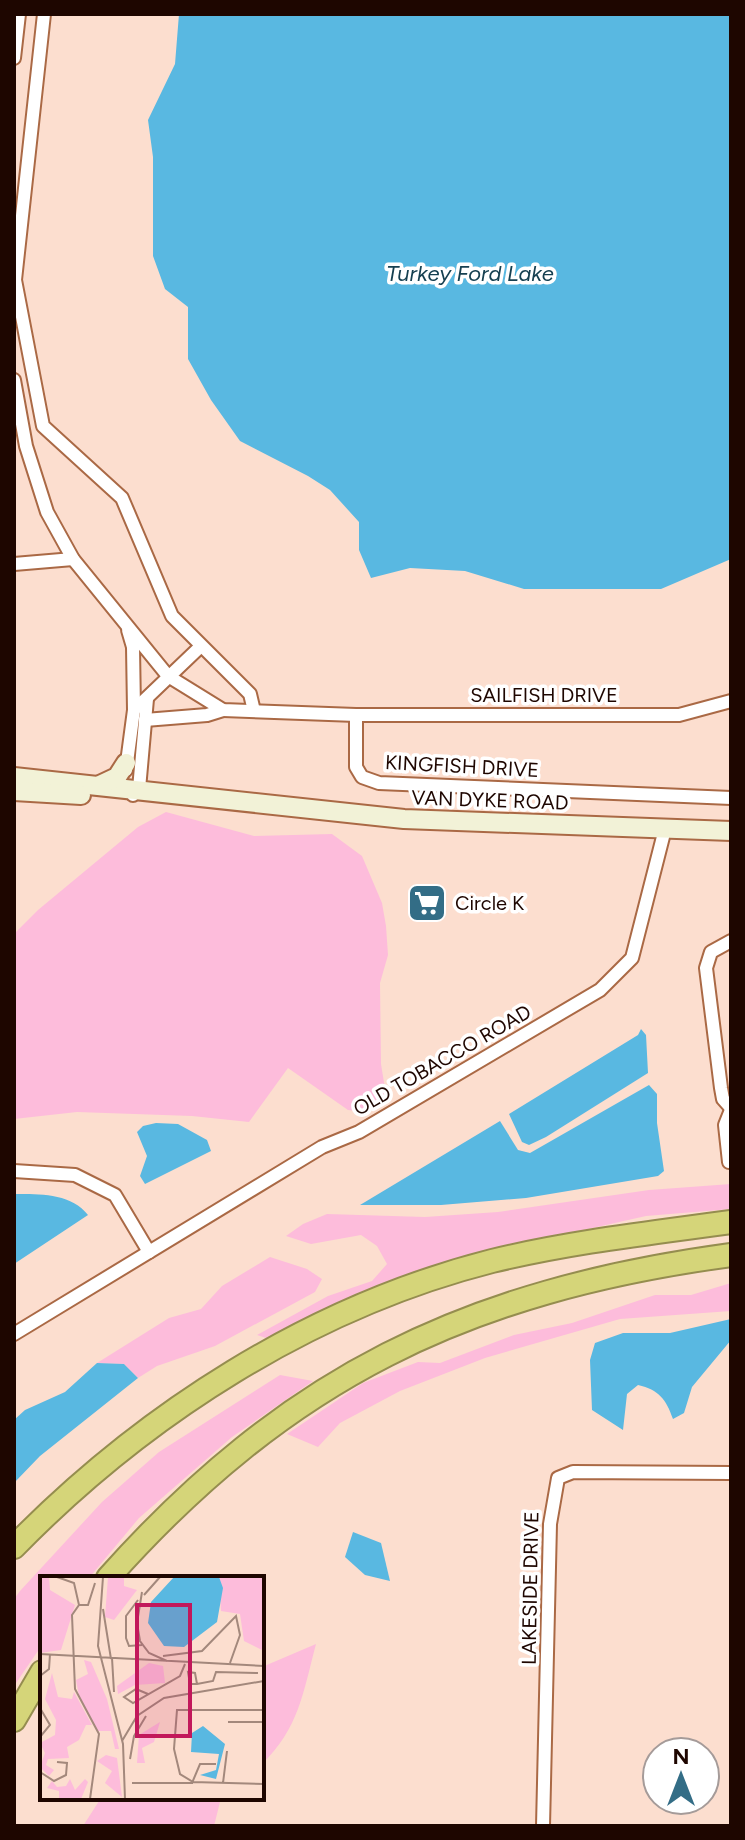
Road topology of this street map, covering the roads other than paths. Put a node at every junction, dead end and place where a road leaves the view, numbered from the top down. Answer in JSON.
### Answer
{"nodes":[{"id":1,"x":19,"y":14,"type":"edge"},
{"id":2,"x":44,"y":14,"type":"edge"},
{"id":3,"x":14,"y":58,"type":"edge"},
{"id":4,"x":14,"y":380,"type":"edge"},
{"id":5,"x":73,"y":559,"type":"junction"},
{"id":6,"x":14,"y":564,"type":"edge"},
{"id":7,"x":128,"y":626,"type":"junction"},
{"id":8,"x":200,"y":647,"type":"junction"},
{"id":9,"x":168,"y":676,"type":"junction"},
{"id":10,"x":147,"y":699,"type":"junction"},
{"id":11,"x":731,"y":701,"type":"edge"},
{"id":12,"x":134,"y":710,"type":"junction"},
{"id":13,"x":223,"y":710,"type":"junction"},
{"id":14,"x":254,"y":711,"type":"junction"},
{"id":15,"x":356,"y":715,"type":"junction"},
{"id":16,"x":145,"y":720,"type":"junction"},
{"id":17,"x":126,"y":763,"type":"junction"},
{"id":18,"x":14,"y":777,"type":"edge"},
{"id":19,"x":100,"y":785,"type":"junction"},
{"id":20,"x":14,"y":791,"type":"edge"},
{"id":21,"x":131,"y":792,"type":"junction"},
{"id":22,"x":731,"y":798,"type":"edge"},
{"id":23,"x":665,"y":829,"type":"junction"},
{"id":24,"x":731,"y":831,"type":"edge"},
{"id":25,"x":731,"y":941,"type":"edge"},
{"id":26,"x":731,"y":1109,"type":"edge"},
{"id":27,"x":729,"y":1162,"type":"edge"},
{"id":28,"x":14,"y":1171,"type":"edge"},
{"id":29,"x":731,"y":1222,"type":"edge"},
{"id":30,"x":149,"y":1252,"type":"junction"},
{"id":31,"x":731,"y":1255,"type":"edge"},
{"id":32,"x":14,"y":1334,"type":"edge"},
{"id":33,"x":731,"y":1473,"type":"edge"},
{"id":34,"x":14,"y":1547,"type":"edge"},
{"id":35,"x":110,"y":1576,"type":"edge"},
{"id":36,"x":40,"y":1675,"type":"edge"},
{"id":37,"x":14,"y":1720,"type":"edge"},
{"id":38,"x":543,"y":1826,"type":"edge"}],
"edges":[{"from":1,"to":3,"type":"street"},
{"from":2,"to":8,"type":"street"},
{"from":4,"to":5,"type":"street"},
{"from":5,"to":6,"type":"street"},
{"from":5,"to":7,"type":"street"},
{"from":7,"to":9,"type":"street"},
{"from":7,"to":12,"type":"street"},
{"from":8,"to":9,"type":"street"},
{"from":8,"to":14,"type":"street"},
{"from":9,"to":10,"type":"street"},
{"from":9,"to":13,"type":"street"},
{"from":10,"to":12,"type":"street"},
{"from":10,"to":16,"type":"street"},
{"from":11,"to":15,"type":"street","name":"SAILFISH DRIVE"},
{"from":12,"to":17,"type":"street"},
{"from":13,"to":14,"type":"street"},
{"from":13,"to":16,"type":"street"},
{"from":14,"to":15,"type":"street"},
{"from":15,"to":22,"type":"street","name":"KINGFISH DRIVE"},
{"from":16,"to":21,"type":"street"},
{"from":17,"to":19,"type":"main road"},
{"from":17,"to":21,"type":"street"},
{"from":18,"to":19,"type":"main road","name":"VAN DYKE ROAD"},
{"from":19,"to":21,"type":"main road","name":"VAN DYKE ROAD"},
{"from":20,"to":21,"type":"main road","name":"VAN DYKE ROAD"},
{"from":21,"to":23,"type":"main road","name":"VAN DYKE ROAD"},
{"from":23,"to":24,"type":"main road","name":"VAN DYKE ROAD"},
{"from":23,"to":30,"type":"street","name":"OLD TOBACCO ROAD"},
{"from":25,"to":26,"type":"street"},
{"from":26,"to":27,"type":"street"},
{"from":28,"to":30,"type":"street"},
{"from":29,"to":34,"type":"highway"},
{"from":30,"to":32,"type":"street","name":"OLD TOBACCO ROAD"},
{"from":31,"to":35,"type":"highway"},
{"from":33,"to":38,"type":"street","name":"LAKESIDE DRIVE"},
{"from":36,"to":37,"type":"highway"}]}
